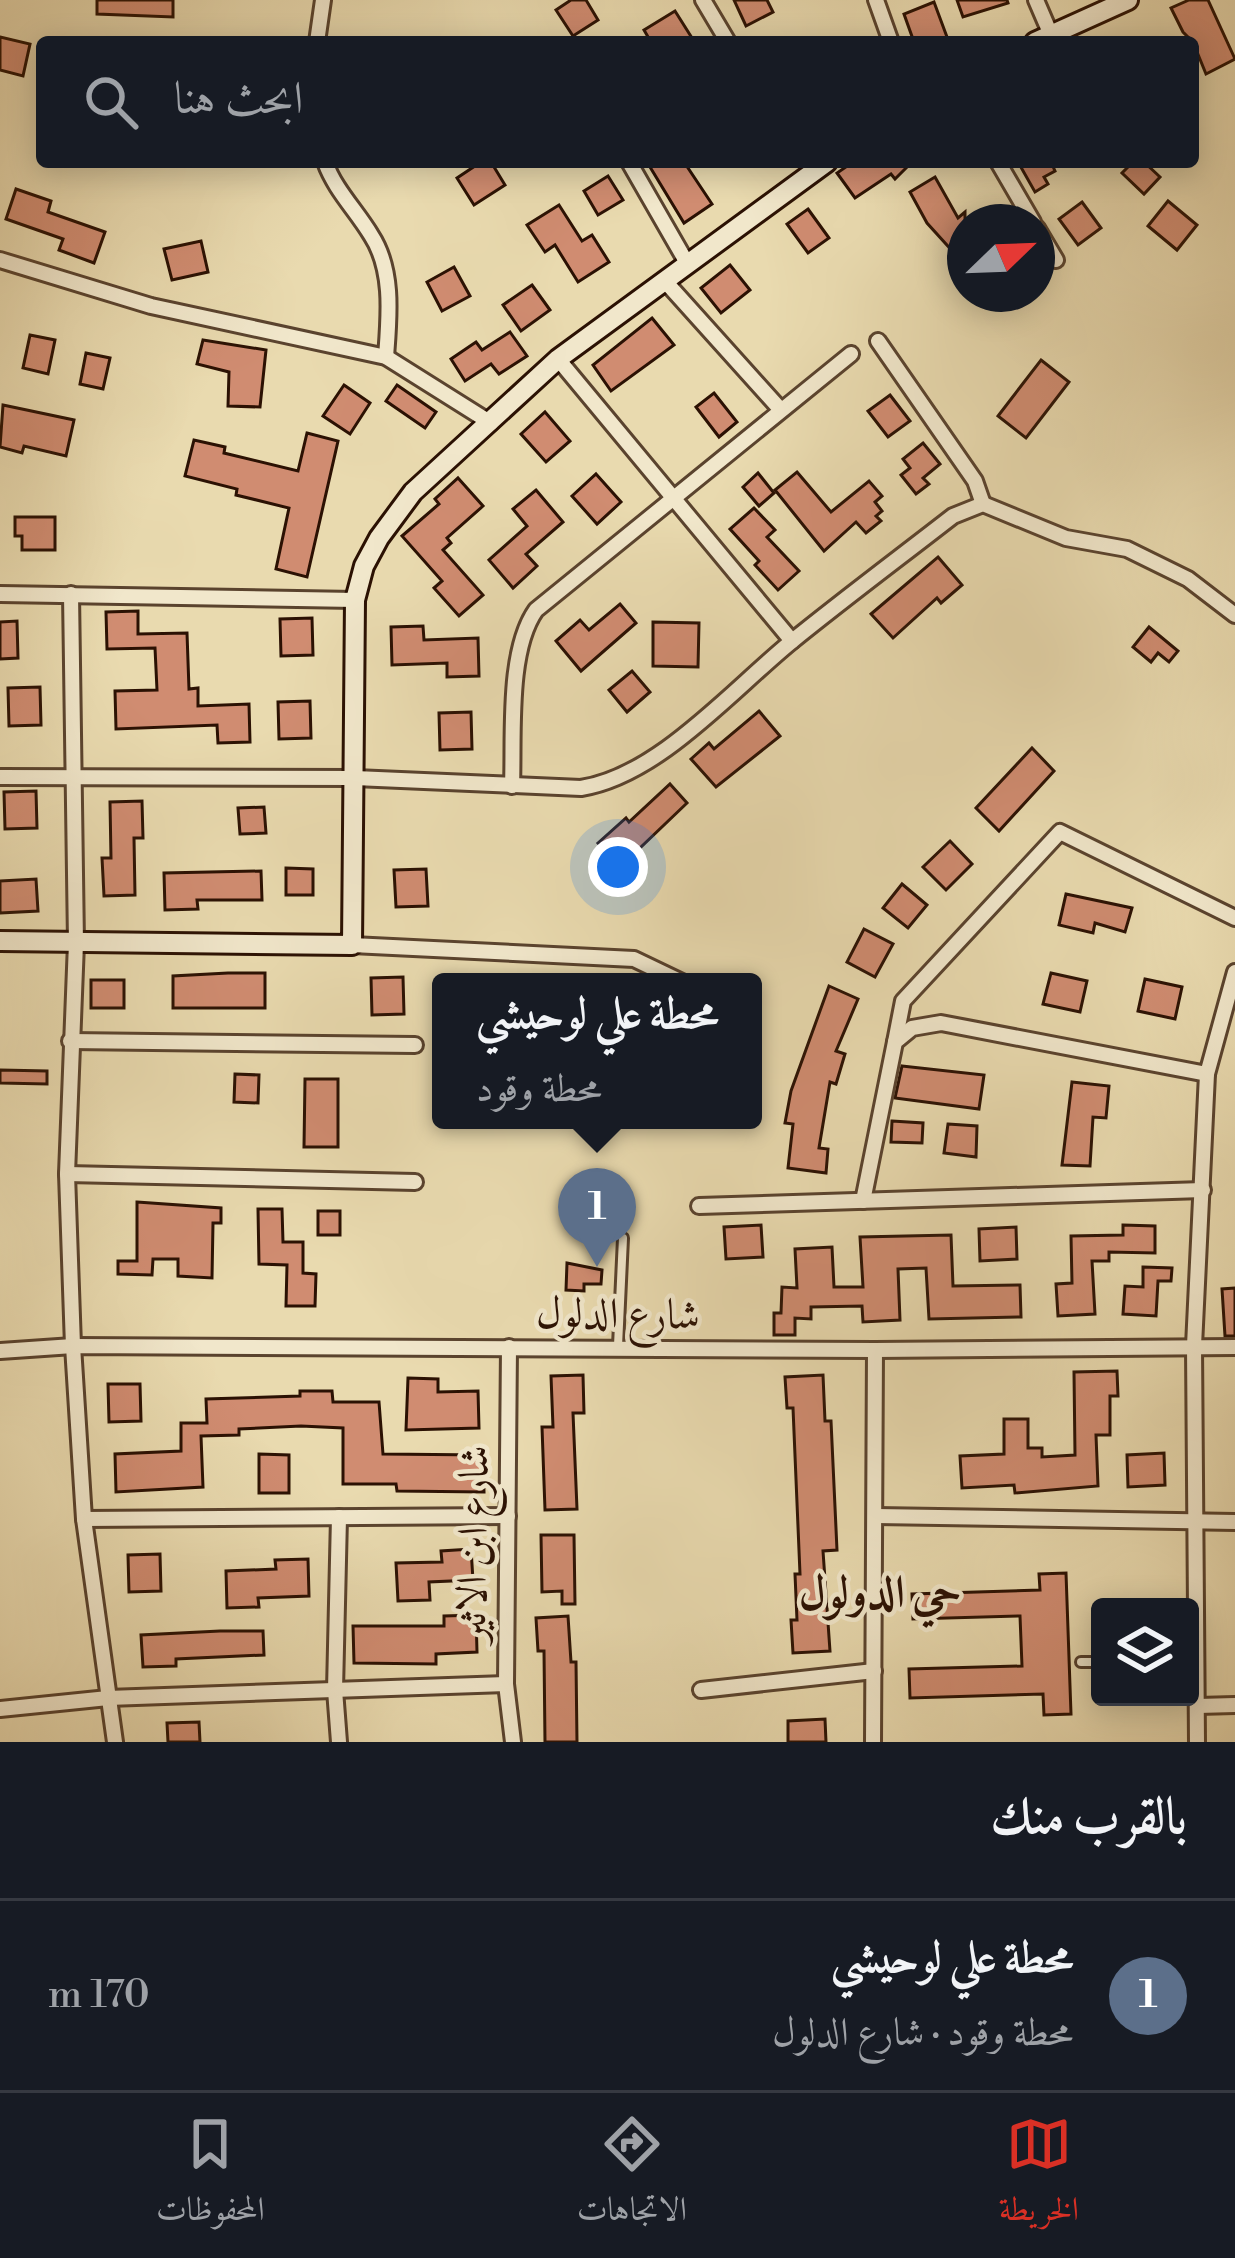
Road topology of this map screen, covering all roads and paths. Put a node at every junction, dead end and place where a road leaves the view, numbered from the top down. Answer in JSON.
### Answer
{"nodes":[{"id":1,"x":323,"y":0,"type":"edge"},
{"id":2,"x":704,"y":0,"type":"edge"},
{"id":3,"x":876,"y":0,"type":"edge"},
{"id":4,"x":1036,"y":0,"type":"edge"},
{"id":5,"x":1128,"y":0,"type":"edge"},
{"id":6,"x":318,"y":36,"type":"edge"},
{"id":7,"x":725,"y":36,"type":"edge"},
{"id":8,"x":889,"y":36,"type":"edge"},
{"id":9,"x":1043,"y":36,"type":"edge"},
{"id":10,"x":1047,"y":36,"type":"edge"},
{"id":11,"x":328,"y":168,"type":"edge"},
{"id":12,"x":632,"y":168,"type":"edge"},
{"id":13,"x":1002,"y":168,"type":"edge"},
{"id":14,"x":802,"y":170,"type":"edge"},
{"id":15,"x":1023,"y":204,"type":"edge"},
{"id":16,"x":0,"y":260,"type":"edge"},
{"id":17,"x":687,"y":263,"type":"junction"},
{"id":18,"x":664,"y":280,"type":"junction"},
{"id":19,"x":878,"y":341,"type":"dead end"},
{"id":20,"x":851,"y":354,"type":"dead end"},
{"id":21,"x":386,"y":357,"type":"junction"},
{"id":22,"x":558,"y":359,"type":"junction"},
{"id":23,"x":780,"y":409,"type":"junction"},
{"id":24,"x":491,"y":423,"type":"junction"},
{"id":25,"x":672,"y":497,"type":"junction"},
{"id":26,"x":983,"y":504,"type":"junction"},
{"id":27,"x":0,"y":594,"type":"edge"},
{"id":28,"x":71,"y":594,"type":"junction"},
{"id":29,"x":355,"y":600,"type":"junction"},
{"id":30,"x":1235,"y":615,"type":"edge"},
{"id":31,"x":792,"y":641,"type":"junction"},
{"id":32,"x":0,"y":777,"type":"edge"},
{"id":33,"x":74,"y":778,"type":"junction"},
{"id":34,"x":356,"y":778,"type":"junction"},
{"id":35,"x":512,"y":786,"type":"junction"},
{"id":36,"x":1235,"y":918,"type":"edge"},
{"id":37,"x":0,"y":941,"type":"edge"},
{"id":38,"x":76,"y":944,"type":"junction"},
{"id":39,"x":352,"y":945,"type":"junction"},
{"id":40,"x":1235,"y":971,"type":"edge"},
{"id":41,"x":664,"y":973,"type":"edge"},
{"id":42,"x":70,"y":1041,"type":"junction"},
{"id":43,"x":895,"y":1042,"type":"junction"},
{"id":44,"x":415,"y":1045,"type":"dead end"},
{"id":45,"x":1207,"y":1074,"type":"junction"},
{"id":46,"x":67,"y":1174,"type":"junction"},
{"id":47,"x":415,"y":1183,"type":"dead end"},
{"id":48,"x":1203,"y":1190,"type":"junction"},
{"id":49,"x":863,"y":1201,"type":"junction"},
{"id":50,"x":699,"y":1206,"type":"dead end"},
{"id":51,"x":623,"y":1238,"type":"dead end"},
{"id":52,"x":74,"y":1346,"type":"junction"},
{"id":53,"x":1194,"y":1346,"type":"junction"},
{"id":54,"x":509,"y":1347,"type":"junction"},
{"id":55,"x":618,"y":1348,"type":"junction"},
{"id":56,"x":1235,"y":1348,"type":"edge"},
{"id":57,"x":874,"y":1350,"type":"junction"},
{"id":58,"x":0,"y":1351,"type":"edge"},
{"id":59,"x":508,"y":1516,"type":"junction"},
{"id":60,"x":876,"y":1516,"type":"junction"},
{"id":61,"x":339,"y":1517,"type":"junction"},
{"id":62,"x":84,"y":1519,"type":"junction"},
{"id":63,"x":1198,"y":1522,"type":"junction"},
{"id":64,"x":1235,"y":1522,"type":"edge"},
{"id":65,"x":1196,"y":1598,"type":"edge"},
{"id":66,"x":1081,"y":1662,"type":"dead end"},
{"id":67,"x":1091,"y":1662,"type":"edge"},
{"id":68,"x":874,"y":1672,"type":"junction"},
{"id":69,"x":506,"y":1684,"type":"junction"},
{"id":70,"x":335,"y":1690,"type":"junction"},
{"id":71,"x":701,"y":1690,"type":"dead end"},
{"id":72,"x":108,"y":1698,"type":"junction"},
{"id":73,"x":1235,"y":1705,"type":"edge"},
{"id":74,"x":1198,"y":1706,"type":"edge"},
{"id":75,"x":1199,"y":1706,"type":"edge"},
{"id":76,"x":0,"y":1709,"type":"edge"},
{"id":77,"x":115,"y":1742,"type":"edge"},
{"id":78,"x":339,"y":1742,"type":"edge"},
{"id":79,"x":513,"y":1742,"type":"edge"},
{"id":80,"x":873,"y":1742,"type":"edge"},
{"id":81,"x":1197,"y":1742,"type":"edge"}],
"edges":[{"from":1,"to":6,"type":"street"},
{"from":2,"to":7,"type":"street"},
{"from":3,"to":8,"type":"street"},
{"from":4,"to":9,"type":"street"},
{"from":5,"to":10,"type":"street"},
{"from":11,"to":21,"type":"street"},
{"from":12,"to":17,"type":"street"},
{"from":13,"to":15,"type":"street"},
{"from":14,"to":17,"type":"street"},
{"from":16,"to":21,"type":"street"},
{"from":17,"to":18,"type":"street"},
{"from":18,"to":22,"type":"street"},
{"from":18,"to":23,"type":"street"},
{"from":19,"to":26,"type":"street"},
{"from":20,"to":23,"type":"street"},
{"from":21,"to":24,"type":"street"},
{"from":22,"to":24,"type":"street"},
{"from":22,"to":25,"type":"street"},
{"from":23,"to":25,"type":"street"},
{"from":24,"to":29,"type":"street"},
{"from":25,"to":31,"type":"street"},
{"from":25,"to":35,"type":"street"},
{"from":26,"to":30,"type":"street"},
{"from":26,"to":31,"type":"street"},
{"from":27,"to":28,"type":"street"},
{"from":28,"to":29,"type":"street"},
{"from":28,"to":33,"type":"street"},
{"from":29,"to":34,"type":"street"},
{"from":31,"to":35,"type":"street"},
{"from":32,"to":33,"type":"street"},
{"from":33,"to":34,"type":"street"},
{"from":33,"to":38,"type":"street"},
{"from":34,"to":35,"type":"street"},
{"from":34,"to":39,"type":"street"},
{"from":36,"to":43,"type":"street"},
{"from":37,"to":38,"type":"street"},
{"from":38,"to":39,"type":"street"},
{"from":38,"to":42,"type":"street"},
{"from":39,"to":41,"type":"street"},
{"from":40,"to":45,"type":"street"},
{"from":42,"to":44,"type":"street"},
{"from":42,"to":46,"type":"street"},
{"from":43,"to":45,"type":"street"},
{"from":43,"to":49,"type":"street"},
{"from":45,"to":48,"type":"street"},
{"from":46,"to":47,"type":"street"},
{"from":46,"to":52,"type":"street"},
{"from":48,"to":49,"type":"street"},
{"from":48,"to":53,"type":"street"},
{"from":49,"to":50,"type":"street"},
{"from":51,"to":55,"type":"lane"},
{"from":52,"to":54,"type":"street","name":"شارع الدلول"},
{"from":52,"to":58,"type":"street","name":"شارع الدلول"},
{"from":52,"to":62,"type":"street"},
{"from":53,"to":56,"type":"street","name":"شارع الدلول"},
{"from":53,"to":57,"type":"street","name":"شارع الدلول"},
{"from":53,"to":63,"type":"street"},
{"from":54,"to":55,"type":"street","name":"شارع الدلول"},
{"from":54,"to":59,"type":"street","name":"شارع ابن الاثير"},
{"from":55,"to":57,"type":"street","name":"شارع الدلول"},
{"from":57,"to":60,"type":"street"},
{"from":59,"to":61,"type":"street"},
{"from":59,"to":69,"type":"street","name":"شارع ابن الاثير"},
{"from":60,"to":63,"type":"street"},
{"from":60,"to":68,"type":"street"},
{"from":61,"to":62,"type":"street"},
{"from":61,"to":70,"type":"street"},
{"from":62,"to":72,"type":"street"},
{"from":63,"to":64,"type":"street"},
{"from":63,"to":65,"type":"street"},
{"from":66,"to":67,"type":"lane"},
{"from":68,"to":71,"type":"street"},
{"from":68,"to":80,"type":"street"},
{"from":69,"to":70,"type":"street"},
{"from":69,"to":79,"type":"street","name":"شارع ابن الاثير"},
{"from":70,"to":72,"type":"street"},
{"from":70,"to":78,"type":"street"},
{"from":72,"to":76,"type":"street"},
{"from":72,"to":77,"type":"street"},
{"from":73,"to":75,"type":"street"},
{"from":74,"to":81,"type":"street"}]}
